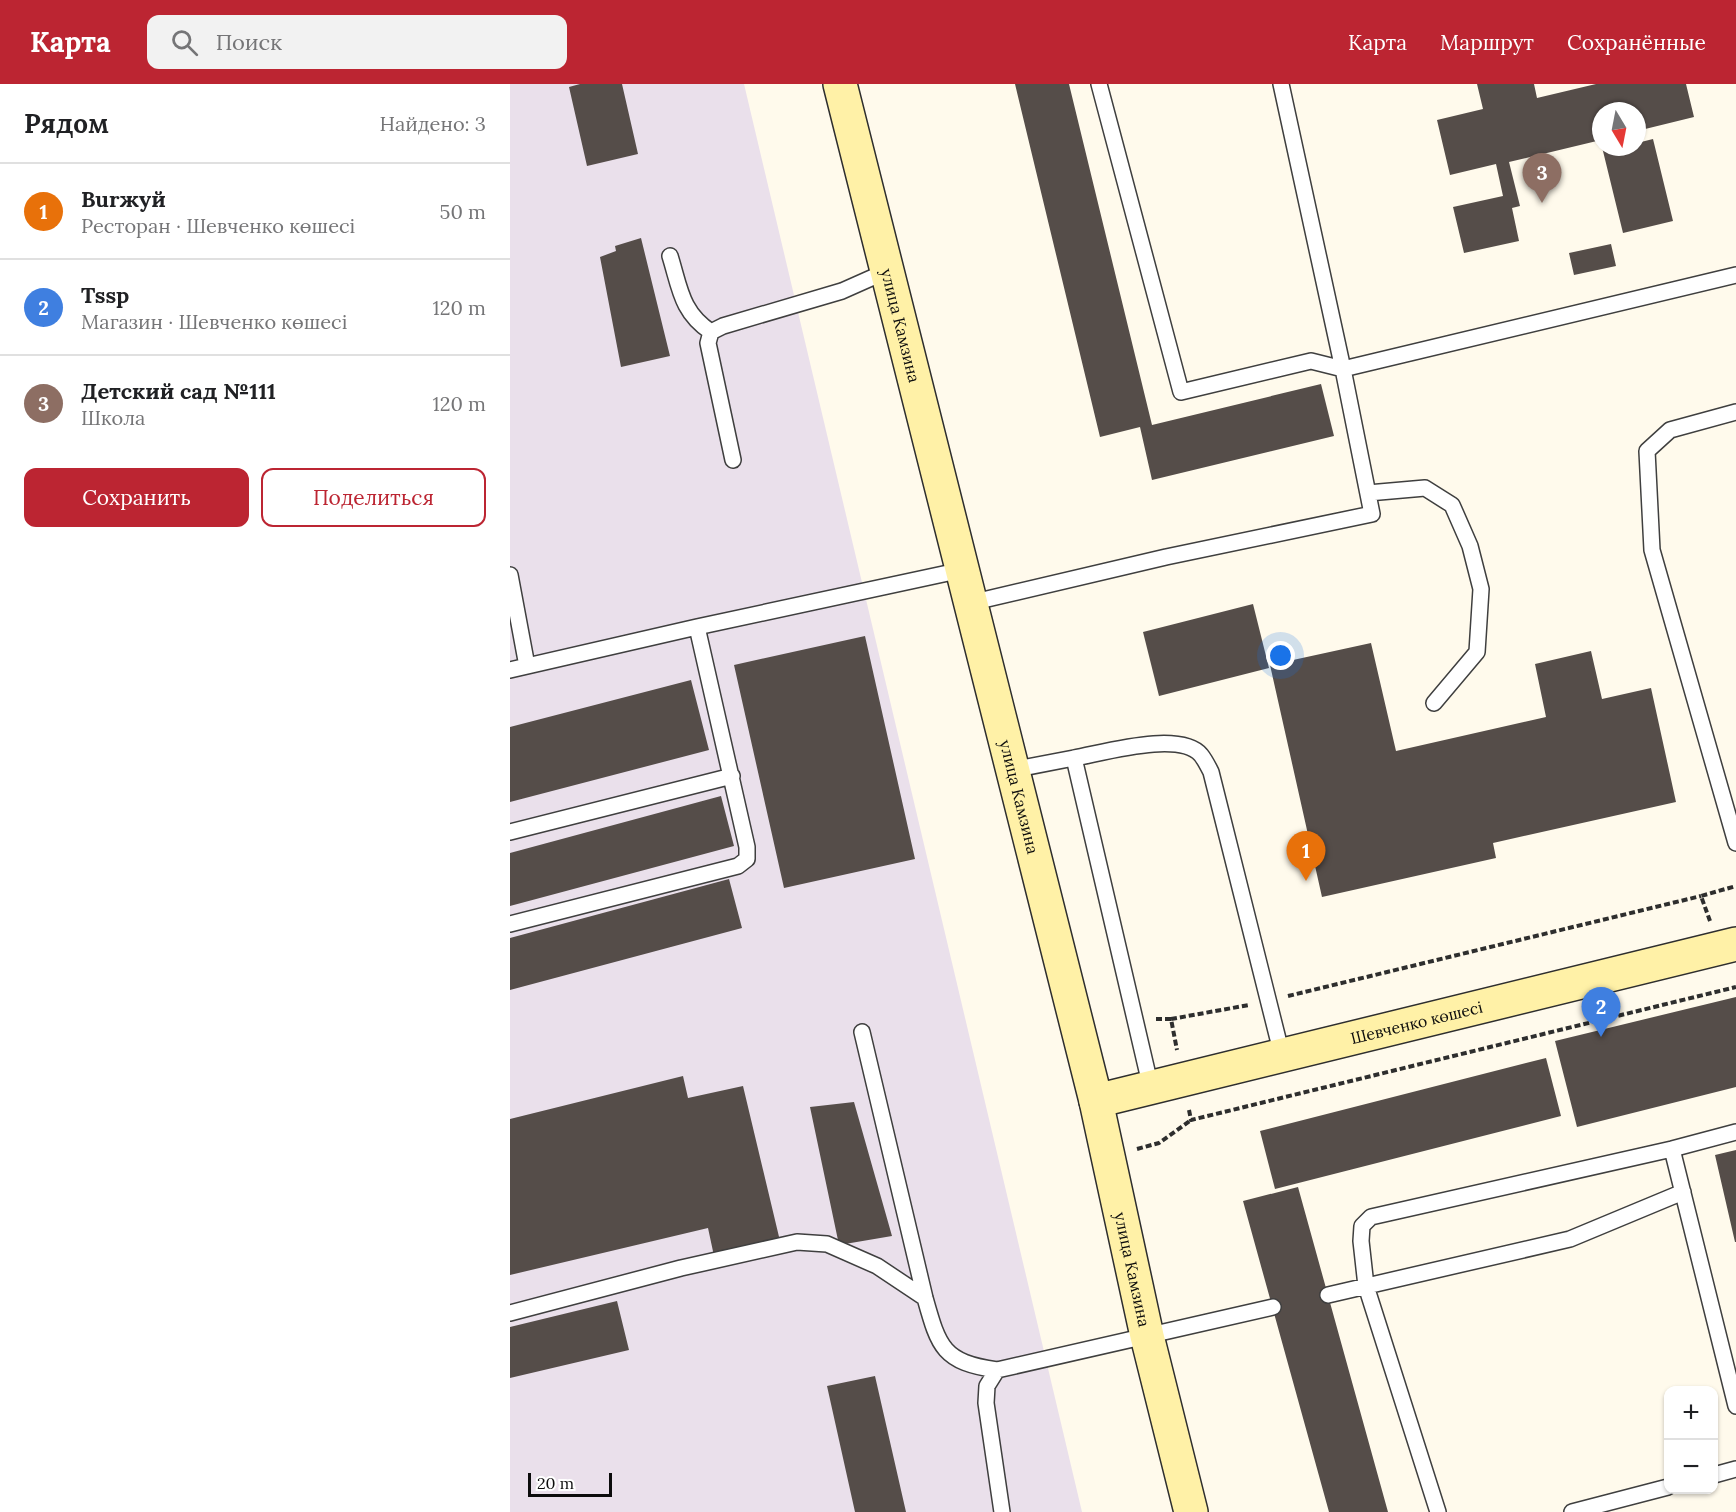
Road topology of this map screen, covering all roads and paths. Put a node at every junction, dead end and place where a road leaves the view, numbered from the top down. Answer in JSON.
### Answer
{"nodes":[{"id":1,"x":840,"y":84,"type":"edge"},
{"id":2,"x":1099,"y":84,"type":"edge"},
{"id":3,"x":1281,"y":84,"type":"edge"},
{"id":4,"x":670,"y":256,"type":"dead end"},
{"id":5,"x":887,"y":271,"type":"junction"},
{"id":6,"x":1736,"y":275,"type":"edge"},
{"id":7,"x":711,"y":332,"type":"junction"},
{"id":8,"x":1343,"y":369,"type":"junction"},
{"id":9,"x":1736,"y":412,"type":"edge"},
{"id":10,"x":733,"y":460,"type":"dead end"},
{"id":11,"x":1368,"y":493,"type":"junction"},
{"id":12,"x":962,"y":570,"type":"junction"},
{"id":13,"x":510,"y":575,"type":"edge"},
{"id":14,"x":970,"y":603,"type":"junction"},
{"id":15,"x":697,"y":627,"type":"junction"},
{"id":16,"x":527,"y":666,"type":"junction"},
{"id":17,"x":510,"y":670,"type":"edge"},
{"id":18,"x":1434,"y":704,"type":"dead end"},
{"id":19,"x":1074,"y":758,"type":"junction"},
{"id":20,"x":1012,"y":770,"type":"junction"},
{"id":21,"x":732,"y":776,"type":"junction"},
{"id":22,"x":510,"y":832,"type":"edge"},
{"id":23,"x":1736,"y":843,"type":"edge"},
{"id":24,"x":1736,"y":886,"type":"edge"},
{"id":25,"x":1701,"y":896,"type":"junction"},
{"id":26,"x":510,"y":924,"type":"edge"},
{"id":27,"x":1727,"y":946,"type":"edge"},
{"id":28,"x":1736,"y":987,"type":"edge"},
{"id":29,"x":1269,"y":1001,"type":"junction"},
{"id":30,"x":1171,"y":1019,"type":"dead end"},
{"id":31,"x":862,"y":1032,"type":"dead end"},
{"id":32,"x":1282,"y":1055,"type":"junction"},
{"id":33,"x":1182,"y":1080,"type":"junction"},
{"id":34,"x":1151,"y":1088,"type":"junction"},
{"id":35,"x":1096,"y":1101,"type":"junction"},
{"id":36,"x":1191,"y":1120,"type":"junction"},
{"id":37,"x":1736,"y":1132,"type":"edge"},
{"id":38,"x":1672,"y":1149,"type":"junction"},
{"id":39,"x":1108,"y":1156,"type":"junction"},
{"id":40,"x":1683,"y":1192,"type":"junction"},
{"id":41,"x":1366,"y":1286,"type":"junction"},
{"id":42,"x":1328,"y":1295,"type":"dead end"},
{"id":43,"x":925,"y":1298,"type":"junction"},
{"id":44,"x":1273,"y":1307,"type":"dead end"},
{"id":45,"x":510,"y":1313,"type":"edge"},
{"id":46,"x":1147,"y":1336,"type":"junction"},
{"id":47,"x":997,"y":1370,"type":"junction"},
{"id":48,"x":1736,"y":1406,"type":"edge"},
{"id":49,"x":1736,"y":1469,"type":"edge"},
{"id":50,"x":1718,"y":1474,"type":"edge"},
{"id":51,"x":1664,"y":1487,"type":"edge"},
{"id":52,"x":1002,"y":1512,"type":"edge"},
{"id":53,"x":1191,"y":1512,"type":"edge"},
{"id":54,"x":1438,"y":1512,"type":"edge"},
{"id":55,"x":1572,"y":1512,"type":"edge"}],
"edges":[{"from":1,"to":5,"type":"main road","name":"улица Камзина"},
{"from":2,"to":8,"type":"lane"},
{"from":3,"to":8,"type":"lane"},
{"from":4,"to":7,"type":"lane"},
{"from":5,"to":7,"type":"lane"},
{"from":5,"to":12,"type":"main road","name":"улица Камзина"},
{"from":6,"to":8,"type":"lane"},
{"from":7,"to":10,"type":"lane"},
{"from":8,"to":11,"type":"lane"},
{"from":9,"to":23,"type":"lane"},
{"from":11,"to":14,"type":"lane"},
{"from":11,"to":18,"type":"lane"},
{"from":12,"to":14,"type":"main road","name":"улица Камзина"},
{"from":12,"to":15,"type":"lane"},
{"from":13,"to":16,"type":"lane"},
{"from":14,"to":20,"type":"main road","name":"улица Камзина"},
{"from":15,"to":16,"type":"lane"},
{"from":15,"to":21,"type":"lane"},
{"from":16,"to":17,"type":"lane"},
{"from":19,"to":20,"type":"lane"},
{"from":19,"to":29,"type":"lane"},
{"from":19,"to":34,"type":"lane"},
{"from":20,"to":35,"type":"main road","name":"улица Камзина"},
{"from":21,"to":22,"type":"lane"},
{"from":21,"to":26,"type":"lane"},
{"from":24,"to":25,"type":"path"},
{"from":25,"to":27,"type":"path"},
{"from":25,"to":29,"type":"path"},
{"from":27,"to":32,"type":"main road","name":"Шевченко көшесі"},
{"from":28,"to":36,"type":"path"},
{"from":29,"to":30,"type":"path"},
{"from":29,"to":32,"type":"lane"},
{"from":31,"to":43,"type":"lane"},
{"from":32,"to":33,"type":"main road","name":"Шевченко көшесі"},
{"from":33,"to":34,"type":"main road","name":"Шевченко көшесі"},
{"from":33,"to":36,"type":"path"},
{"from":34,"to":35,"type":"main road","name":"Шевченко көшесі"},
{"from":35,"to":39,"type":"main road","name":"улица Камзина"},
{"from":36,"to":39,"type":"path"},
{"from":37,"to":38,"type":"lane"},
{"from":38,"to":40,"type":"lane"},
{"from":38,"to":41,"type":"lane"},
{"from":39,"to":46,"type":"main road","name":"улица Камзина"},
{"from":40,"to":41,"type":"lane"},
{"from":40,"to":48,"type":"lane"},
{"from":41,"to":42,"type":"lane"},
{"from":41,"to":54,"type":"lane"},
{"from":43,"to":45,"type":"lane"},
{"from":43,"to":47,"type":"lane"},
{"from":44,"to":46,"type":"lane"},
{"from":46,"to":47,"type":"lane"},
{"from":46,"to":53,"type":"main road","name":"улица Камзина"},
{"from":47,"to":52,"type":"lane"},
{"from":49,"to":50,"type":"lane"},
{"from":51,"to":55,"type":"lane"}]}
